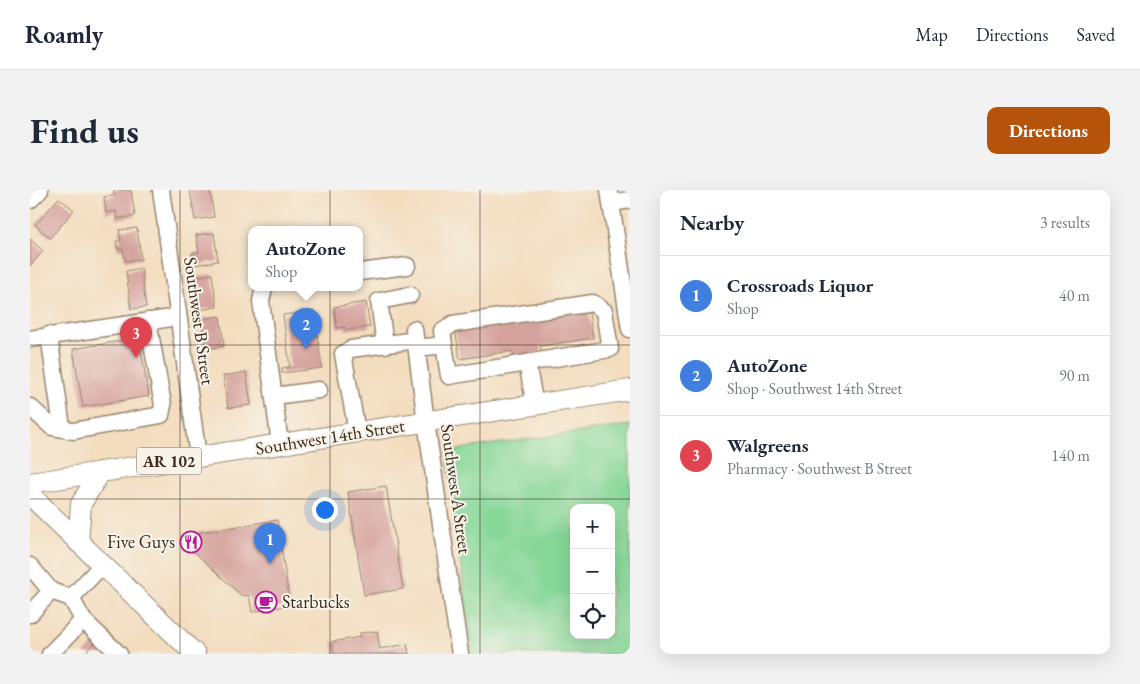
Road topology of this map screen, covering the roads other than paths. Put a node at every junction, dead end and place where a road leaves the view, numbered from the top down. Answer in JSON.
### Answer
{"nodes":[{"id":1,"x":40,"y":190,"type":"edge"},
{"id":2,"x":161,"y":190,"type":"edge"},
{"id":3,"x":610,"y":196,"type":"edge"},
{"id":4,"x":30,"y":200,"type":"edge"},
{"id":5,"x":630,"y":200,"type":"edge"},
{"id":6,"x":407,"y":266,"type":"dead end"},
{"id":7,"x":363,"y":272,"type":"edge"},
{"id":8,"x":263,"y":291,"type":"edge"},
{"id":9,"x":627,"y":293,"type":"edge"},
{"id":10,"x":410,"y":295,"type":"dead end"},
{"id":11,"x":178,"y":317,"type":"junction"},
{"id":12,"x":605,"y":321,"type":"junction"},
{"id":13,"x":144,"y":322,"type":"junction"},
{"id":14,"x":629,"y":323,"type":"edge"},
{"id":15,"x":49,"y":335,"type":"junction"},
{"id":16,"x":30,"y":339,"type":"edge"},
{"id":17,"x":416,"y":339,"type":"junction"},
{"id":18,"x":384,"y":345,"type":"junction"},
{"id":19,"x":444,"y":345,"type":"junction"},
{"id":20,"x":527,"y":363,"type":"junction"},
{"id":21,"x":186,"y":380,"type":"junction"},
{"id":22,"x":159,"y":384,"type":"junction"},
{"id":23,"x":319,"y":390,"type":"dead end"},
{"id":24,"x":630,"y":390,"type":"edge"},
{"id":25,"x":274,"y":396,"type":"junction"},
{"id":26,"x":535,"y":405,"type":"junction"},
{"id":27,"x":30,"y":407,"type":"edge"},
{"id":28,"x":426,"y":422,"type":"junction"},
{"id":29,"x":62,"y":428,"type":"junction"},
{"id":30,"x":357,"y":432,"type":"junction"},
{"id":31,"x":280,"y":444,"type":"junction"},
{"id":32,"x":198,"y":457,"type":"junction"},
{"id":33,"x":100,"y":472,"type":"junction"},
{"id":34,"x":30,"y":483,"type":"edge"},
{"id":35,"x":30,"y":495,"type":"edge"},
{"id":36,"x":78,"y":542,"type":"junction"},
{"id":37,"x":103,"y":564,"type":"junction"},
{"id":38,"x":30,"y":566,"type":"edge"},
{"id":39,"x":51,"y":591,"type":"junction"},
{"id":40,"x":71,"y":598,"type":"junction"},
{"id":41,"x":33,"y":608,"type":"edge"},
{"id":42,"x":82,"y":620,"type":"junction"},
{"id":43,"x":50,"y":654,"type":"edge"},
{"id":44,"x":119,"y":654,"type":"edge"},
{"id":45,"x":194,"y":654,"type":"edge"},
{"id":46,"x":460,"y":654,"type":"edge"}],
"edges":[{"from":1,"to":4,"type":"street"},
{"from":2,"to":11,"type":"street","name":"Southwest B Street"},
{"from":3,"to":5,"type":"street"},
{"from":3,"to":9,"type":"street"},
{"from":6,"to":7,"type":"street"},
{"from":8,"to":25,"type":"street"},
{"from":9,"to":14,"type":"street"},
{"from":10,"to":18,"type":"street"},
{"from":11,"to":13,"type":"street"},
{"from":11,"to":21,"type":"street","name":"Southwest B Street"},
{"from":12,"to":14,"type":"street"},
{"from":12,"to":19,"type":"street"},
{"from":12,"to":20,"type":"street"},
{"from":13,"to":15,"type":"street"},
{"from":13,"to":22,"type":"street"},
{"from":15,"to":16,"type":"street"},
{"from":15,"to":29,"type":"street"},
{"from":17,"to":18,"type":"street"},
{"from":17,"to":19,"type":"street"},
{"from":17,"to":28,"type":"street","name":"Southwest A Street"},
{"from":18,"to":30,"type":"street"},
{"from":19,"to":20,"type":"street"},
{"from":20,"to":26,"type":"street"},
{"from":21,"to":22,"type":"street"},
{"from":21,"to":32,"type":"street","name":"Southwest B Street"},
{"from":22,"to":29,"type":"street"},
{"from":23,"to":25,"type":"street"},
{"from":24,"to":26,"type":"main road","name":"Southwest 14th Street","number":"AR 102"},
{"from":25,"to":31,"type":"street"},
{"from":26,"to":28,"type":"main road","name":"Southwest 14th Street","number":"AR 102"},
{"from":27,"to":29,"type":"street"},
{"from":28,"to":30,"type":"main road","name":"Southwest 14th Street","number":"AR 102"},
{"from":28,"to":46,"type":"street","name":"Southwest A Street"},
{"from":30,"to":31,"type":"main road","name":"Southwest 14th Street","number":"AR 102"},
{"from":31,"to":32,"type":"main road","name":"Southwest 14th Street","number":"AR 102"},
{"from":32,"to":33,"type":"main road","name":"Southwest 14th Street","number":"AR 102"},
{"from":33,"to":34,"type":"main road","name":"Southwest 14th Street","number":"AR 102"},
{"from":33,"to":36,"type":"main road"},
{"from":35,"to":36,"type":"main road"},
{"from":36,"to":37,"type":"main road"},
{"from":37,"to":40,"type":"street"},
{"from":37,"to":45,"type":"main road"},
{"from":38,"to":39,"type":"street"},
{"from":39,"to":40,"type":"street"},
{"from":39,"to":41,"type":"street"},
{"from":40,"to":42,"type":"street"},
{"from":42,"to":43,"type":"street"},
{"from":42,"to":44,"type":"street"}]}
